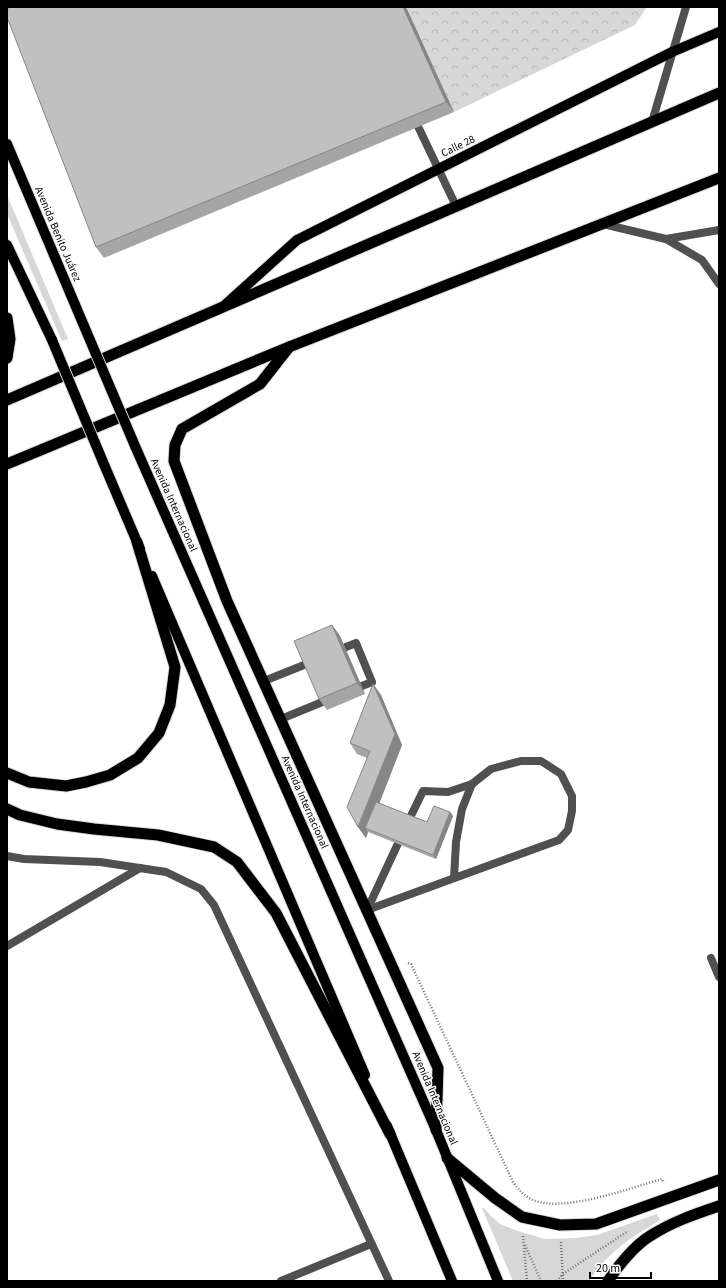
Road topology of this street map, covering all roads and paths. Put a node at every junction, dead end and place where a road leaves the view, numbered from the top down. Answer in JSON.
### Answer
{"nodes":[{"id":1,"x":686,"y":7,"type":"edge"},
{"id":2,"x":719,"y":32,"type":"edge"},
{"id":3,"x":672,"y":52,"type":"junction"},
{"id":4,"x":719,"y":92,"type":"edge"},
{"id":5,"x":412,"y":112,"type":"edge"},
{"id":6,"x":652,"y":122,"type":"junction"},
{"id":7,"x":7,"y":144,"type":"edge"},
{"id":8,"x":438,"y":169,"type":"junction"},
{"id":9,"x":719,"y":178,"type":"edge"},
{"id":10,"x":456,"y":206,"type":"junction"},
{"id":11,"x":603,"y":224,"type":"junction"},
{"id":12,"x":719,"y":230,"type":"edge"},
{"id":13,"x":666,"y":239,"type":"junction"},
{"id":14,"x":7,"y":245,"type":"edge"},
{"id":15,"x":719,"y":284,"type":"edge"},
{"id":16,"x":224,"y":306,"type":"junction"},
{"id":17,"x":7,"y":318,"type":"edge"},
{"id":18,"x":87,"y":333,"type":"joint"},
{"id":19,"x":289,"y":346,"type":"junction"},
{"id":20,"x":7,"y":358,"type":"edge"},
{"id":21,"x":7,"y":400,"type":"edge"},
{"id":22,"x":7,"y":464,"type":"edge"},
{"id":23,"x":137,"y":542,"type":"junction"},
{"id":24,"x":264,"y":681,"type":"junction"},
{"id":25,"x":281,"y":719,"type":"junction"},
{"id":26,"x":7,"y":773,"type":"edge"},
{"id":27,"x":472,"y":784,"type":"junction"},
{"id":28,"x":7,"y":809,"type":"edge"},
{"id":29,"x":7,"y":856,"type":"edge"},
{"id":30,"x":140,"y":868,"type":"junction"},
{"id":31,"x":454,"y":878,"type":"junction"},
{"id":32,"x":367,"y":910,"type":"junction"},
{"id":33,"x":7,"y":946,"type":"edge"},
{"id":34,"x":386,"y":951,"type":"junction"},
{"id":35,"x":711,"y":958,"type":"dead end"},
{"id":36,"x":719,"y":978,"type":"edge"},
{"id":37,"x":436,"y":1130,"type":"junction"},
{"id":38,"x":390,"y":1134,"type":"junction"},
{"id":39,"x":447,"y":1158,"type":"junction"},
{"id":40,"x":719,"y":1180,"type":"edge"},
{"id":41,"x":669,"y":1198,"type":"junction"},
{"id":42,"x":719,"y":1206,"type":"edge"},
{"id":43,"x":630,"y":1229,"type":"dead end"},
{"id":44,"x":523,"y":1236,"type":"dead end"},
{"id":45,"x":561,"y":1242,"type":"dead end"},
{"id":46,"x":524,"y":1243,"type":"junction"},
{"id":47,"x":372,"y":1244,"type":"junction"},
{"id":48,"x":563,"y":1274,"type":"junction"},
{"id":49,"x":280,"y":1281,"type":"edge"},
{"id":50,"x":389,"y":1281,"type":"edge"},
{"id":51,"x":452,"y":1281,"type":"edge"},
{"id":52,"x":498,"y":1281,"type":"edge"},
{"id":53,"x":527,"y":1281,"type":"edge"},
{"id":54,"x":541,"y":1281,"type":"edge"},
{"id":55,"x":557,"y":1281,"type":"edge"},
{"id":56,"x":563,"y":1281,"type":"edge"},
{"id":57,"x":608,"y":1281,"type":"edge"}],
"edges":[{"from":1,"to":3,"type":"street"},
{"from":2,"to":3,"type":"main road","name":"Calle 28"},
{"from":3,"to":6,"type":"street"},
{"from":3,"to":8,"type":"main road","name":"Calle 28"},
{"from":4,"to":6,"type":"highway"},
{"from":5,"to":8,"type":"street"},
{"from":6,"to":10,"type":"highway"},
{"from":7,"to":18,"type":"main road","name":"Avenida Benito Juárez"},
{"from":8,"to":10,"type":"street"},
{"from":8,"to":16,"type":"main road","name":"Calle 28"},
{"from":9,"to":11,"type":"highway"},
{"from":10,"to":16,"type":"highway"},
{"from":11,"to":13,"type":"street"},
{"from":11,"to":19,"type":"highway"},
{"from":12,"to":13,"type":"street"},
{"from":13,"to":15,"type":"street"},
{"from":14,"to":23,"type":"main road","bridge":true},
{"from":16,"to":21,"type":"highway"},
{"from":17,"to":20,"type":"highway"},
{"from":18,"to":37,"type":"main road","name":"Avenida Internacional","bridge":true},
{"from":19,"to":22,"type":"highway"},
{"from":19,"to":24,"type":"highway"},
{"from":23,"to":26,"type":"highway"},
{"from":23,"to":38,"type":"main road"},
{"from":24,"to":25,"type":"highway"},
{"from":24,"to":25,"type":"street"},
{"from":25,"to":32,"type":"highway"},
{"from":27,"to":31,"type":"street"},
{"from":27,"to":31,"type":"street"},
{"from":27,"to":32,"type":"street"},
{"from":28,"to":38,"type":"highway"},
{"from":29,"to":30,"type":"street"},
{"from":30,"to":33,"type":"street"},
{"from":30,"to":47,"type":"street"},
{"from":31,"to":32,"type":"street"},
{"from":32,"to":34,"type":"highway"},
{"from":34,"to":37,"type":"highway"},
{"from":34,"to":41,"type":"path"},
{"from":35,"to":36,"type":"street"},
{"from":37,"to":39,"type":"main road","name":"Avenida Internacional"},
{"from":38,"to":51,"type":"main road"},
{"from":39,"to":41,"type":"highway"},
{"from":39,"to":52,"type":"main road","name":"Avenida Internacional"},
{"from":40,"to":41,"type":"highway"},
{"from":42,"to":57,"type":"highway"},
{"from":43,"to":48,"type":"path"},
{"from":44,"to":46,"type":"path"},
{"from":45,"to":48,"type":"path"},
{"from":46,"to":53,"type":"path"},
{"from":46,"to":54,"type":"path"},
{"from":47,"to":49,"type":"street"},
{"from":47,"to":50,"type":"street"},
{"from":48,"to":55,"type":"path"},
{"from":48,"to":56,"type":"path"}]}
